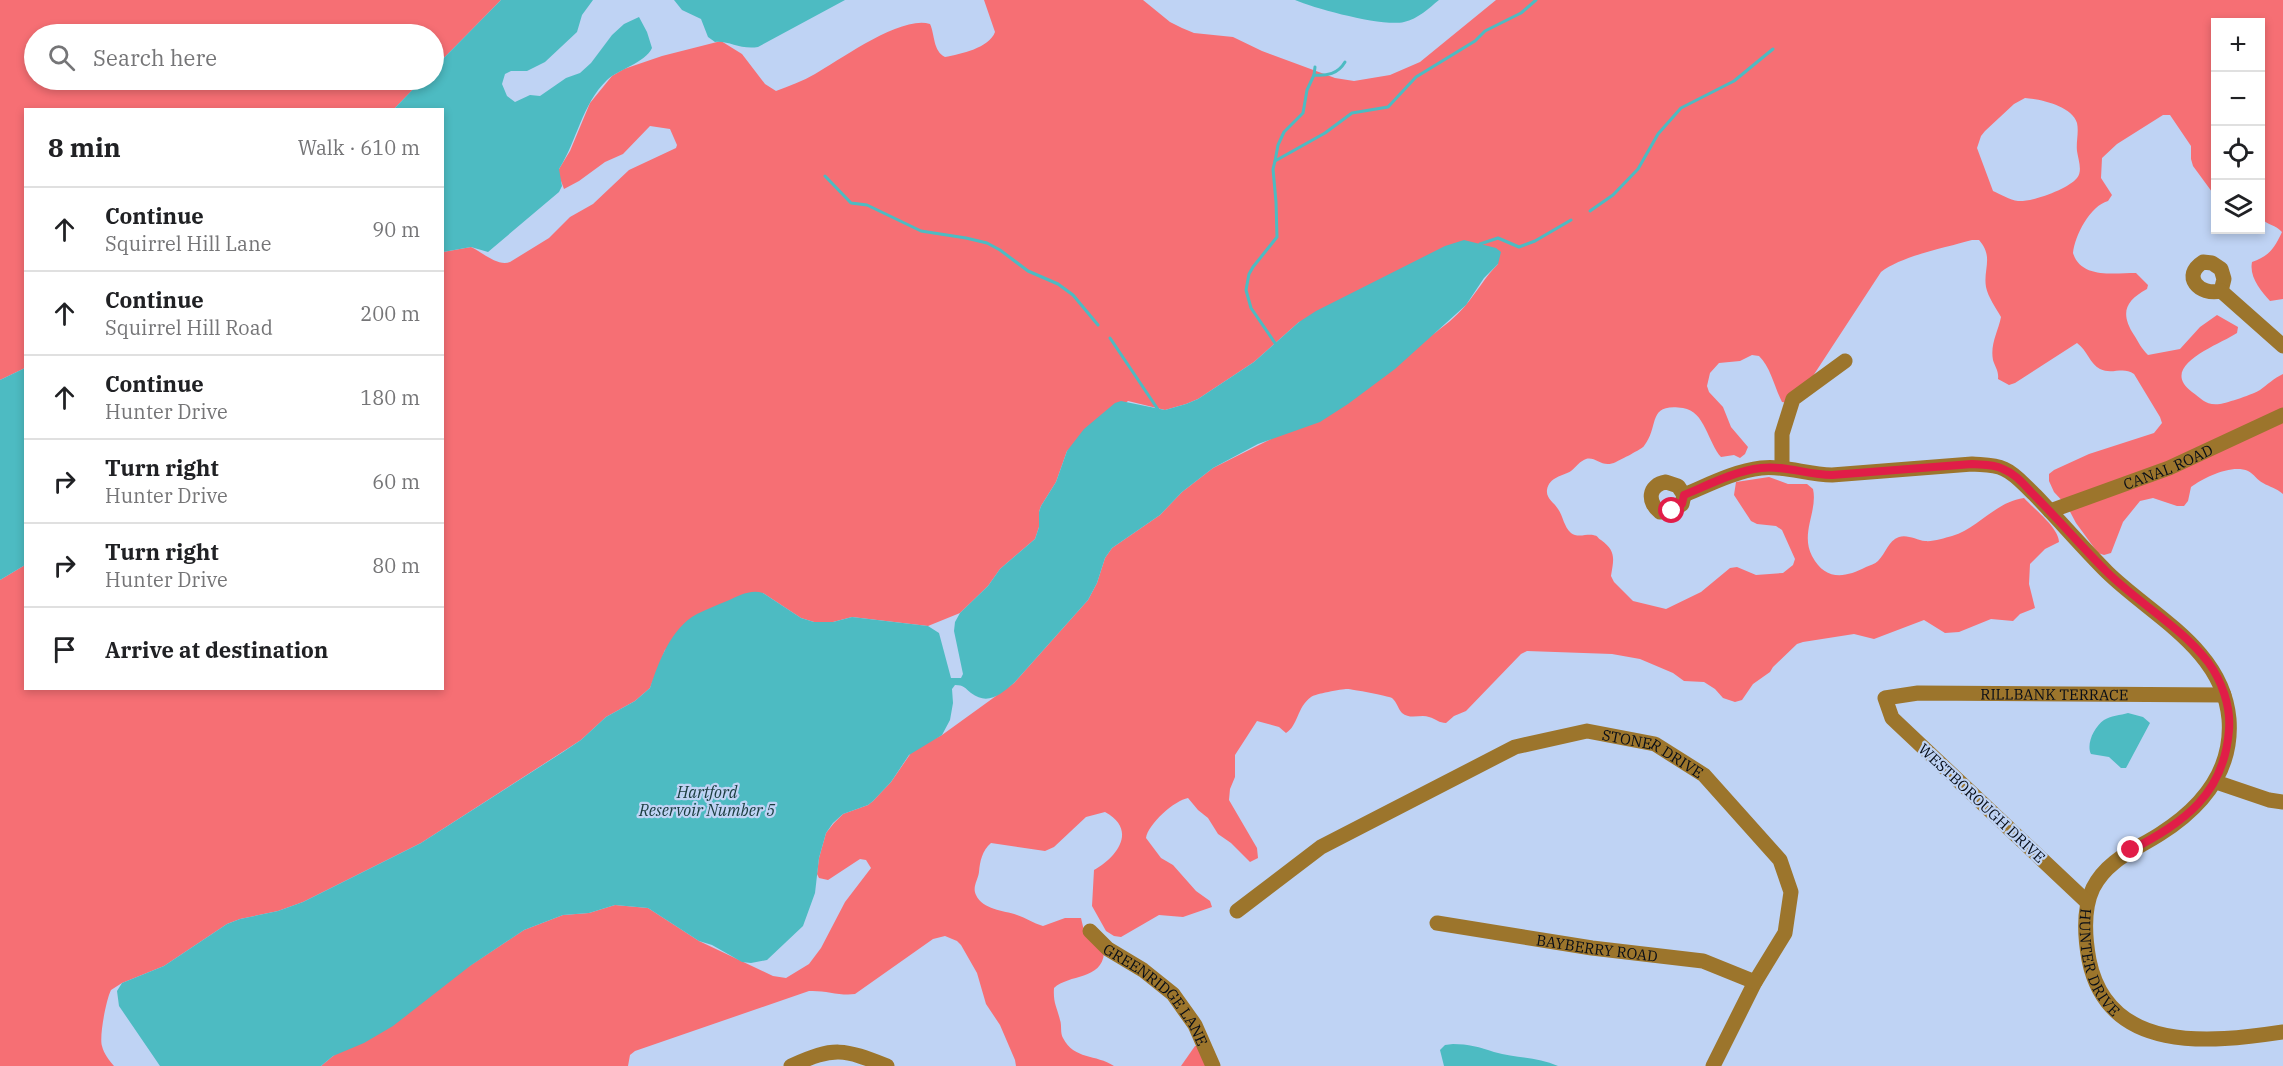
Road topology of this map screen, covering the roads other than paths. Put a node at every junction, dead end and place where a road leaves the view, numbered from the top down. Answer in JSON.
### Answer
{"nodes":[{"id":1,"x":2221,"y":291,"type":"dead end"},
{"id":2,"x":2283,"y":346,"type":"edge"},
{"id":3,"x":1845,"y":361,"type":"dead end"},
{"id":4,"x":2283,"y":415,"type":"edge"},
{"id":5,"x":1782,"y":468,"type":"junction"},
{"id":6,"x":1684,"y":495,"type":"dead end"},
{"id":7,"x":2050,"y":511,"type":"junction"},
{"id":8,"x":2224,"y":695,"type":"junction"},
{"id":9,"x":1885,"y":698,"type":"joint"},
{"id":10,"x":2216,"y":782,"type":"junction"},
{"id":11,"x":2283,"y":802,"type":"edge"},
{"id":12,"x":2087,"y":902,"type":"junction"},
{"id":13,"x":1237,"y":911,"type":"dead end"},
{"id":14,"x":1437,"y":923,"type":"dead end"},
{"id":15,"x":1090,"y":931,"type":"dead end"},
{"id":16,"x":1755,"y":982,"type":"junction"},
{"id":17,"x":2283,"y":1032,"type":"edge"},
{"id":18,"x":791,"y":1066,"type":"edge"},
{"id":19,"x":887,"y":1066,"type":"edge"},
{"id":20,"x":1213,"y":1066,"type":"edge"},
{"id":21,"x":1713,"y":1066,"type":"edge"}],
"edges":[{"from":1,"to":2,"type":"street"},
{"from":3,"to":5,"type":"street"},
{"from":4,"to":7,"type":"street","name":"CANAL ROAD"},
{"from":5,"to":6,"type":"street","name":"HUNTER DRIVE"},
{"from":5,"to":7,"type":"street","name":"HUNTER DRIVE"},
{"from":7,"to":8,"type":"street","name":"HUNTER DRIVE"},
{"from":8,"to":9,"type":"street","name":"RILLBANK TERRACE"},
{"from":8,"to":10,"type":"street","name":"HUNTER DRIVE"},
{"from":9,"to":12,"type":"street","name":"WESTBOROUGH DRIVE"},
{"from":10,"to":11,"type":"street"},
{"from":10,"to":12,"type":"street","name":"HUNTER DRIVE"},
{"from":12,"to":17,"type":"street","name":"HUNTER DRIVE"},
{"from":13,"to":16,"type":"street","name":"STONER DRIVE"},
{"from":14,"to":16,"type":"street","name":"BAYBERRY ROAD"},
{"from":15,"to":20,"type":"street","name":"GREENRIDGE LANE"},
{"from":16,"to":21,"type":"street","name":"STONER DRIVE"},
{"from":18,"to":19,"type":"street"}]}
